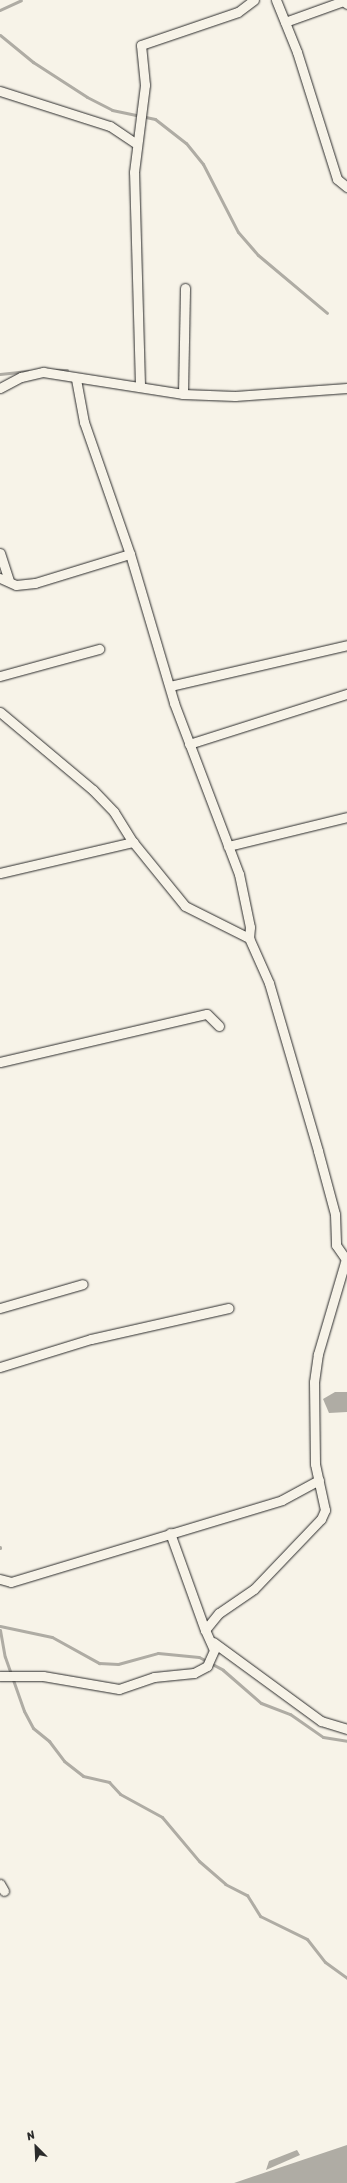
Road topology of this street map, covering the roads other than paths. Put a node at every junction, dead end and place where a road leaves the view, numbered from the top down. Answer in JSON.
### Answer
{"nodes":[{"id":1,"x":254,"y":0,"type":"edge"},
{"id":2,"x":276,"y":0,"type":"edge"},
{"id":3,"x":347,"y":4,"type":"edge"},
{"id":4,"x":285,"y":22,"type":"junction"},
{"id":5,"x":0,"y":91,"type":"edge"},
{"id":6,"x":137,"y":144,"type":"junction"},
{"id":7,"x":347,"y":187,"type":"edge"},
{"id":8,"x":185,"y":288,"type":"dead end"},
{"id":9,"x":76,"y":379,"type":"junction"},
{"id":10,"x":140,"y":385,"type":"junction"},
{"id":11,"x":0,"y":388,"type":"edge"},
{"id":12,"x":347,"y":388,"type":"edge"},
{"id":13,"x":183,"y":394,"type":"junction"},
{"id":14,"x":0,"y":553,"type":"edge"},
{"id":15,"x":130,"y":554,"type":"junction"},
{"id":16,"x":5,"y":579,"type":"edge"},
{"id":17,"x":347,"y":646,"type":"edge"},
{"id":18,"x":99,"y":649,"type":"dead end"},
{"id":19,"x":0,"y":676,"type":"edge"},
{"id":20,"x":170,"y":686,"type":"junction"},
{"id":21,"x":347,"y":694,"type":"edge"},
{"id":22,"x":0,"y":712,"type":"edge"},
{"id":23,"x":189,"y":744,"type":"junction"},
{"id":24,"x":347,"y":817,"type":"edge"},
{"id":25,"x":133,"y":842,"type":"junction"},
{"id":26,"x":228,"y":846,"type":"junction"},
{"id":27,"x":0,"y":873,"type":"edge"},
{"id":28,"x":249,"y":938,"type":"junction"},
{"id":29,"x":219,"y":1026,"type":"dead end"},
{"id":30,"x":0,"y":1062,"type":"edge"},
{"id":31,"x":346,"y":1261,"type":"edge"},
{"id":32,"x":83,"y":1284,"type":"dead end"},
{"id":33,"x":0,"y":1308,"type":"edge"},
{"id":34,"x":229,"y":1308,"type":"dead end"},
{"id":35,"x":0,"y":1367,"type":"edge"},
{"id":36,"x":319,"y":1480,"type":"junction"},
{"id":37,"x":170,"y":1533,"type":"junction"},
{"id":38,"x":0,"y":1579,"type":"edge"},
{"id":39,"x":205,"y":1630,"type":"junction"},
{"id":40,"x":213,"y":1642,"type":"junction"},
{"id":41,"x":0,"y":1676,"type":"edge"},
{"id":42,"x":347,"y":1729,"type":"edge"}],
"edges":[{"from":1,"to":6,"type":"street"},
{"from":2,"to":4,"type":"street"},
{"from":3,"to":4,"type":"street"},
{"from":4,"to":7,"type":"street"},
{"from":5,"to":6,"type":"street"},
{"from":6,"to":10,"type":"street"},
{"from":8,"to":13,"type":"street"},
{"from":9,"to":10,"type":"street"},
{"from":9,"to":11,"type":"street"},
{"from":9,"to":15,"type":"street"},
{"from":10,"to":13,"type":"street"},
{"from":12,"to":13,"type":"street"},
{"from":14,"to":16,"type":"street"},
{"from":15,"to":16,"type":"street"},
{"from":15,"to":20,"type":"street"},
{"from":17,"to":20,"type":"street"},
{"from":18,"to":19,"type":"street"},
{"from":20,"to":23,"type":"street"},
{"from":21,"to":23,"type":"street"},
{"from":22,"to":25,"type":"street"},
{"from":23,"to":26,"type":"street"},
{"from":24,"to":26,"type":"street"},
{"from":25,"to":27,"type":"street"},
{"from":25,"to":28,"type":"street"},
{"from":26,"to":28,"type":"street"},
{"from":28,"to":31,"type":"street"},
{"from":29,"to":30,"type":"street"},
{"from":31,"to":36,"type":"street"},
{"from":32,"to":33,"type":"street"},
{"from":34,"to":35,"type":"street"},
{"from":36,"to":37,"type":"street"},
{"from":36,"to":39,"type":"street"},
{"from":37,"to":38,"type":"street"},
{"from":37,"to":39,"type":"street"},
{"from":39,"to":40,"type":"street"},
{"from":40,"to":41,"type":"street"},
{"from":40,"to":42,"type":"street"}]}
